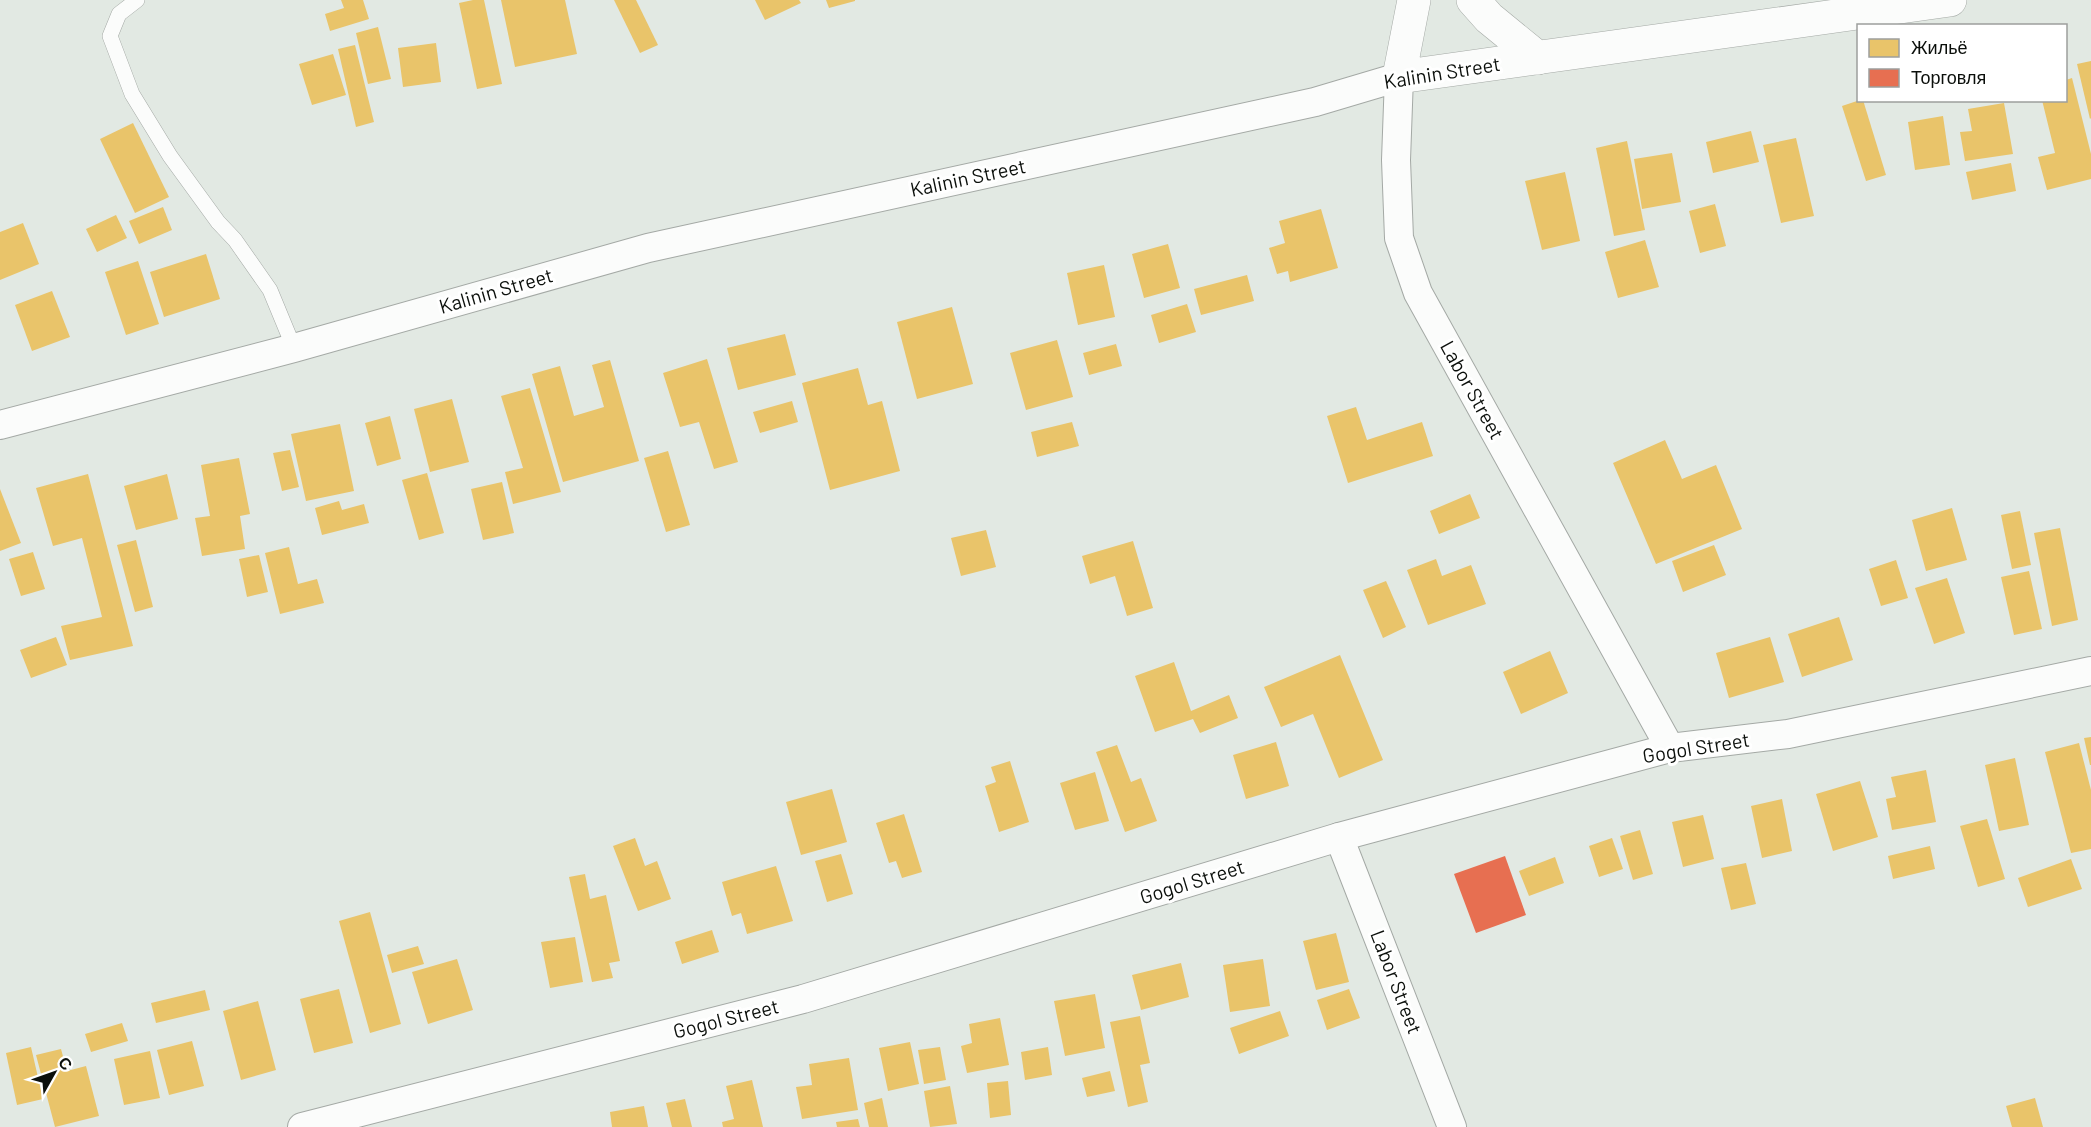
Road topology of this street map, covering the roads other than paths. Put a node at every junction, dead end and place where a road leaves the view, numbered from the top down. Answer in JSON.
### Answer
{"nodes":[{"id":1,"x":137,"y":0,"type":"edge"},
{"id":2,"x":1414,"y":0,"type":"edge"},
{"id":3,"x":1473,"y":0,"type":"edge"},
{"id":4,"x":1950,"y":0,"type":"edge"},
{"id":5,"x":1538,"y":58,"type":"junction"},
{"id":6,"x":1399,"y":77,"type":"junction"},
{"id":7,"x":294,"y":348,"type":"junction"},
{"id":8,"x":0,"y":425,"type":"edge"},
{"id":9,"x":2091,"y":671,"type":"edge"},
{"id":10,"x":1670,"y":748,"type":"junction"},
{"id":11,"x":1339,"y":837,"type":"junction"},
{"id":12,"x":302,"y":1127,"type":"edge"},
{"id":13,"x":1452,"y":1127,"type":"edge"}],
"edges":[{"from":1,"to":7,"type":"lane"},
{"from":2,"to":6,"type":"street","name":"Labor Street"},
{"from":3,"to":5,"type":"street"},
{"from":4,"to":5,"type":"street","name":"Kalinin Street"},
{"from":5,"to":6,"type":"street","name":"Kalinin Street"},
{"from":6,"to":7,"type":"street","name":"Kalinin Street"},
{"from":6,"to":10,"type":"street","name":"Labor Street"},
{"from":7,"to":8,"type":"street","name":"Kalinin Street"},
{"from":9,"to":10,"type":"street","name":"Gogol Street"},
{"from":10,"to":11,"type":"street","name":"Gogol Street"},
{"from":11,"to":12,"type":"street","name":"Gogol Street"},
{"from":11,"to":13,"type":"street","name":"Labor Street"}]}
